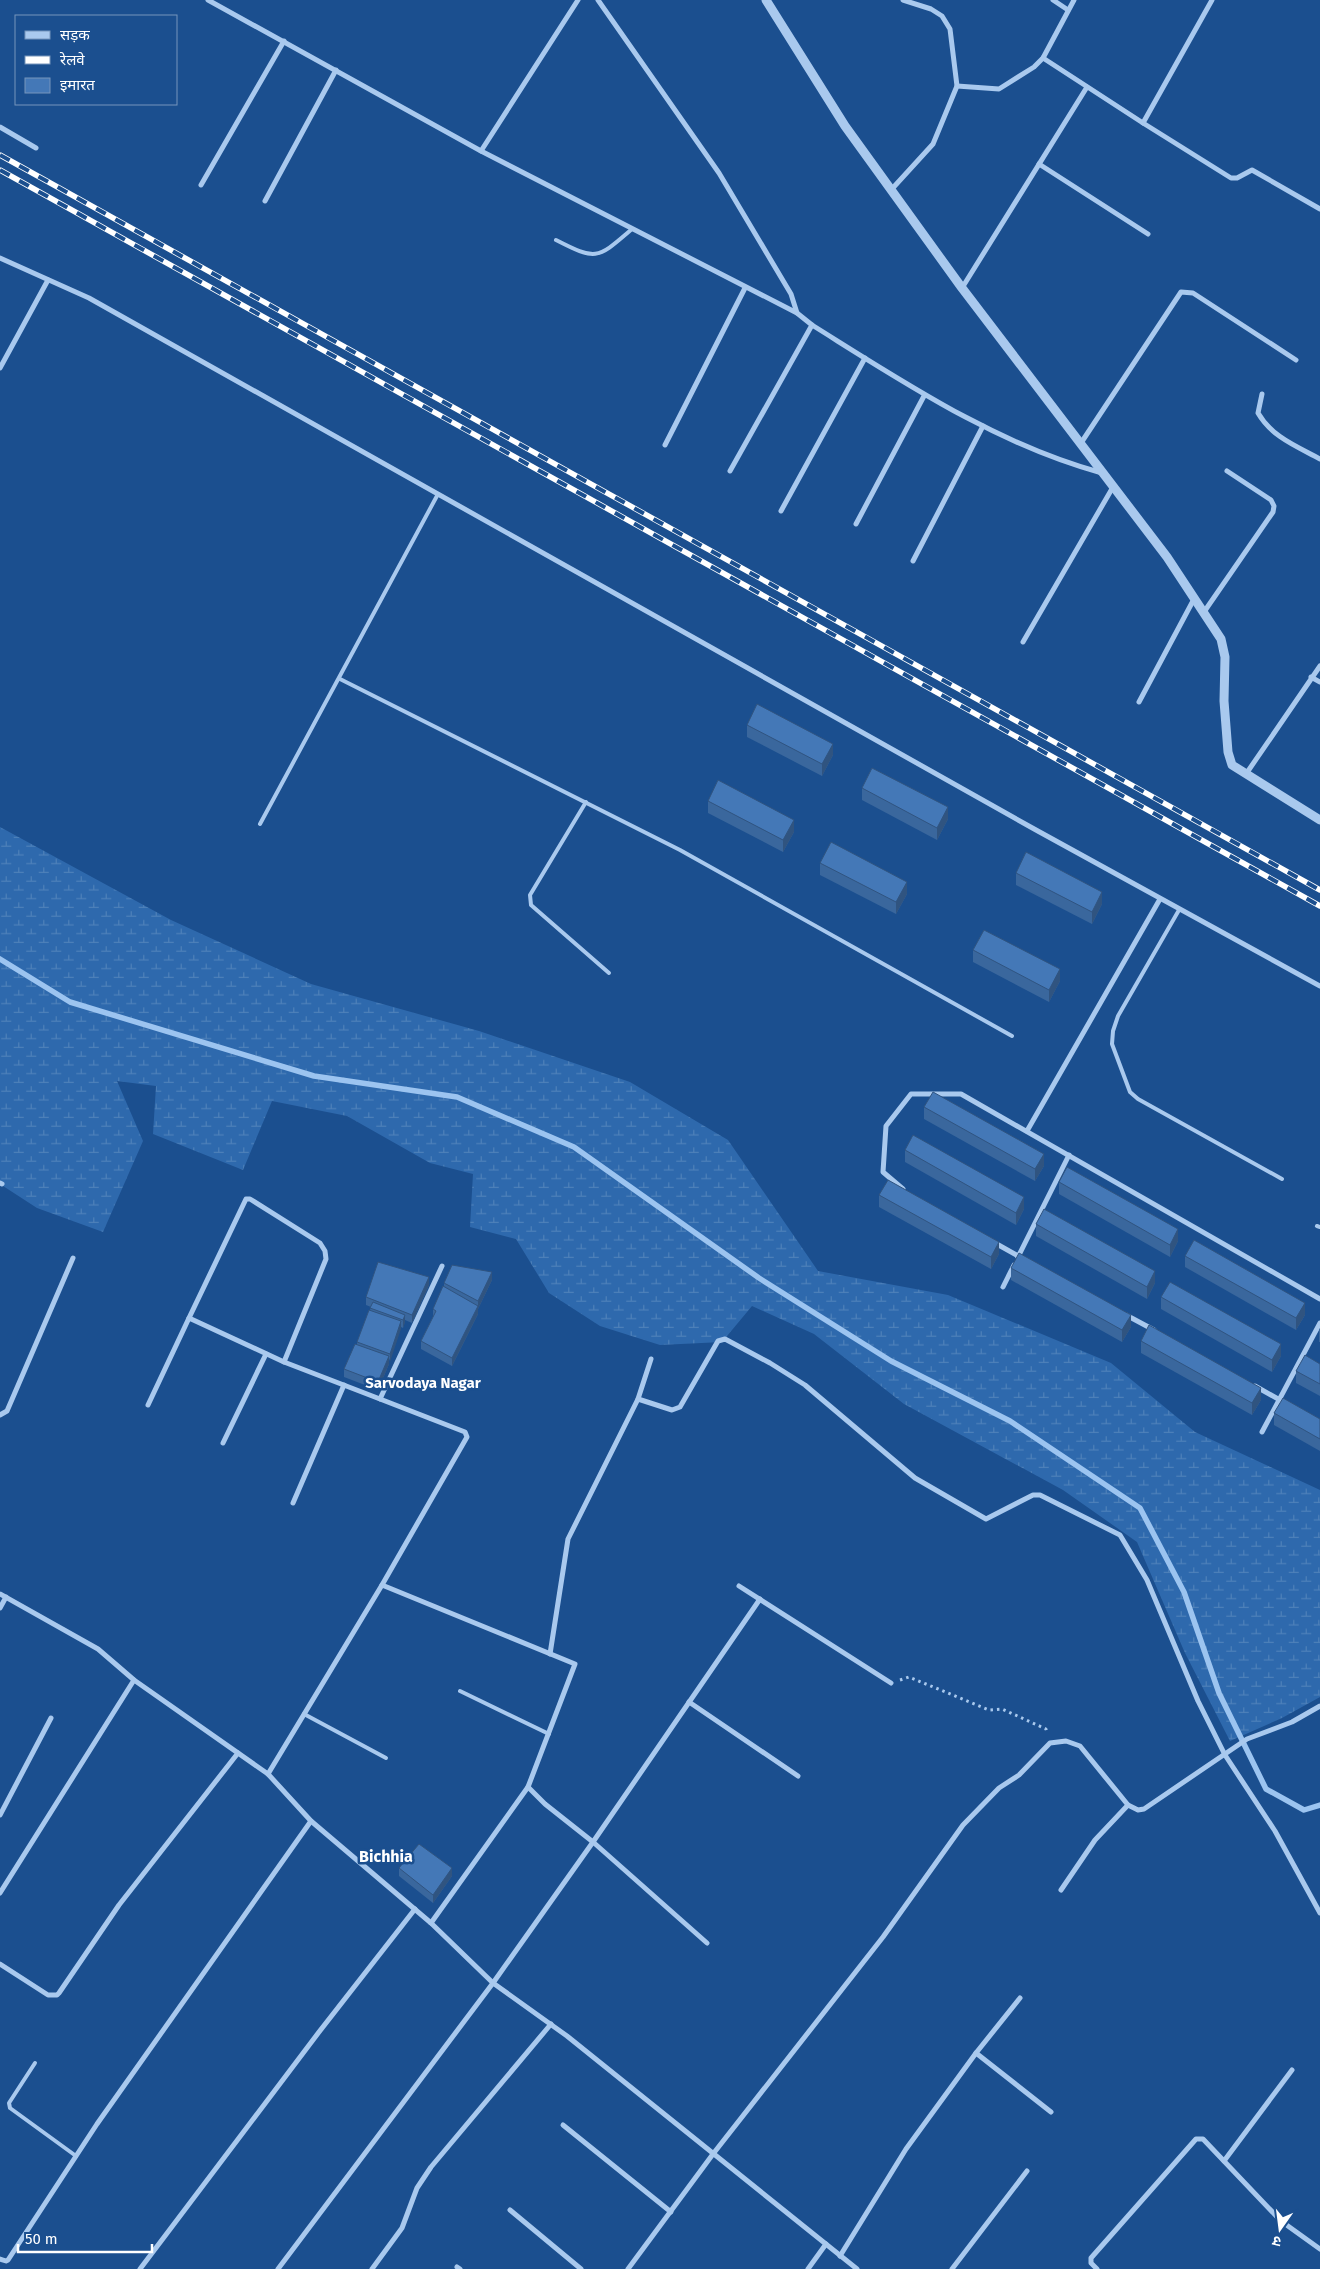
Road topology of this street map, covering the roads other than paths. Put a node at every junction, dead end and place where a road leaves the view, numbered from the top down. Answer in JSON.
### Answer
{"nodes":[{"id":1,"x":208,"y":0,"type":"edge"},
{"id":2,"x":578,"y":0,"type":"edge"},
{"id":3,"x":598,"y":0,"type":"edge"},
{"id":4,"x":903,"y":0,"type":"edge"},
{"id":5,"x":1053,"y":0,"type":"edge"},
{"id":6,"x":1074,"y":0,"type":"edge"},
{"id":7,"x":1212,"y":0,"type":"edge"},
{"id":8,"x":769,"y":1,"type":"edge"},
{"id":9,"x":1068,"y":10,"type":"junction"},
{"id":10,"x":284,"y":41,"type":"junction"},
{"id":11,"x":1042,"y":58,"type":"junction"},
{"id":12,"x":336,"y":70,"type":"junction"},
{"id":13,"x":957,"y":86,"type":"junction"},
{"id":14,"x":1087,"y":87,"type":"junction"},
{"id":15,"x":1143,"y":123,"type":"junction"},
{"id":16,"x":0,"y":127,"type":"edge"},
{"id":17,"x":36,"y":148,"type":"dead end"},
{"id":18,"x":481,"y":151,"type":"junction"},
{"id":19,"x":1038,"y":164,"type":"junction"},
{"id":20,"x":202,"y":185,"type":"dead end"},
{"id":21,"x":891,"y":190,"type":"junction"},
{"id":22,"x":265,"y":201,"type":"dead end"},
{"id":23,"x":1320,"y":209,"type":"edge"},
{"id":24,"x":632,"y":229,"type":"junction"},
{"id":25,"x":1148,"y":234,"type":"dead end"},
{"id":26,"x":556,"y":240,"type":"dead end"},
{"id":27,"x":0,"y":258,"type":"edge"},
{"id":28,"x":48,"y":280,"type":"junction"},
{"id":29,"x":745,"y":288,"type":"junction"},
{"id":30,"x":962,"y":288,"type":"junction"},
{"id":31,"x":797,"y":313,"type":"junction"},
{"id":32,"x":812,"y":325,"type":"junction"},
{"id":33,"x":865,"y":358,"type":"junction"},
{"id":34,"x":1296,"y":360,"type":"dead end"},
{"id":35,"x":0,"y":368,"type":"edge"},
{"id":36,"x":1262,"y":394,"type":"dead end"},
{"id":37,"x":924,"y":396,"type":"junction"},
{"id":38,"x":982,"y":426,"type":"junction"},
{"id":39,"x":1081,"y":443,"type":"junction"},
{"id":40,"x":665,"y":445,"type":"dead end"},
{"id":41,"x":1320,"y":459,"type":"edge"},
{"id":42,"x":730,"y":471,"type":"dead end"},
{"id":43,"x":1226,"y":472,"type":"dead end"},
{"id":44,"x":1103,"y":473,"type":"junction"},
{"id":45,"x":1113,"y":487,"type":"junction"},
{"id":46,"x":438,"y":494,"type":"junction"},
{"id":47,"x":781,"y":511,"type":"dead end"},
{"id":48,"x":856,"y":524,"type":"dead end"},
{"id":49,"x":913,"y":562,"type":"dead end"},
{"id":50,"x":1194,"y":598,"type":"junction"},
{"id":51,"x":1204,"y":612,"type":"junction"},
{"id":52,"x":1023,"y":642,"type":"dead end"},
{"id":53,"x":1320,"y":666,"type":"edge"},
{"id":54,"x":1311,"y":677,"type":"junction"},
{"id":55,"x":340,"y":679,"type":"junction"},
{"id":56,"x":1320,"y":682,"type":"edge"},
{"id":57,"x":1138,"y":702,"type":"dead end"},
{"id":58,"x":1246,"y":774,"type":"junction"},
{"id":59,"x":586,"y":802,"type":"junction"},
{"id":60,"x":1320,"y":820,"type":"edge"},
{"id":61,"x":260,"y":824,"type":"dead end"},
{"id":62,"x":1160,"y":899,"type":"junction"},
{"id":63,"x":1179,"y":910,"type":"junction"},
{"id":64,"x":610,"y":973,"type":"dead end"},
{"id":65,"x":1320,"y":986,"type":"edge"},
{"id":66,"x":1012,"y":1036,"type":"dead end"},
{"id":67,"x":1027,"y":1131,"type":"junction"},
{"id":68,"x":1069,"y":1155,"type":"junction"},
{"id":69,"x":1282,"y":1179,"type":"dead end"},
{"id":70,"x":909,"y":1194,"type":"edge"},
{"id":71,"x":993,"y":1242,"type":"edge"},
{"id":72,"x":1018,"y":1256,"type":"junction"},
{"id":73,"x":73,"y":1258,"type":"dead end"},
{"id":74,"x":1027,"y":1260,"type":"edge"},
{"id":75,"x":442,"y":1266,"type":"dead end"},
{"id":76,"x":1002,"y":1287,"type":"dead end"},
{"id":77,"x":1320,"y":1299,"type":"edge"},
{"id":78,"x":1123,"y":1313,"type":"edge"},
{"id":79,"x":189,"y":1318,"type":"junction"},
{"id":80,"x":1320,"y":1323,"type":"edge"},
{"id":81,"x":1158,"y":1332,"type":"edge"},
{"id":82,"x":266,"y":1354,"type":"junction"},
{"id":83,"x":651,"y":1359,"type":"dead end"},
{"id":84,"x":284,"y":1362,"type":"junction"},
{"id":85,"x":1245,"y":1380,"type":"edge"},
{"id":86,"x":344,"y":1385,"type":"junction"},
{"id":87,"x":380,"y":1399,"type":"junction"},
{"id":88,"x":638,"y":1399,"type":"junction"},
{"id":89,"x":1280,"y":1400,"type":"junction"},
{"id":90,"x":148,"y":1405,"type":"dead end"},
{"id":91,"x":1296,"y":1408,"type":"edge"},
{"id":92,"x":0,"y":1415,"type":"edge"},
{"id":93,"x":1262,"y":1432,"type":"dead end"},
{"id":94,"x":223,"y":1443,"type":"dead end"},
{"id":95,"x":293,"y":1503,"type":"dead end"},
{"id":96,"x":382,"y":1585,"type":"junction"},
{"id":97,"x":739,"y":1586,"type":"dead end"},
{"id":98,"x":0,"y":1594,"type":"edge"},
{"id":99,"x":6,"y":1597,"type":"junction"},
{"id":100,"x":760,"y":1599,"type":"junction"},
{"id":101,"x":0,"y":1608,"type":"edge"},
{"id":102,"x":550,"y":1654,"type":"junction"},
{"id":103,"x":134,"y":1680,"type":"junction"},
{"id":104,"x":891,"y":1683,"type":"road end"},
{"id":105,"x":460,"y":1691,"type":"dead end"},
{"id":106,"x":689,"y":1702,"type":"junction"},
{"id":107,"x":1320,"y":1706,"type":"edge"},
{"id":108,"x":304,"y":1714,"type":"junction"},
{"id":109,"x":51,"y":1718,"type":"dead end"},
{"id":110,"x":549,"y":1734,"type":"junction"},
{"id":111,"x":238,"y":1753,"type":"junction"},
{"id":112,"x":1227,"y":1754,"type":"junction"},
{"id":113,"x":386,"y":1758,"type":"dead end"},
{"id":114,"x":268,"y":1774,"type":"junction"},
{"id":115,"x":798,"y":1776,"type":"dead end"},
{"id":116,"x":528,"y":1787,"type":"junction"},
{"id":117,"x":1128,"y":1805,"type":"junction"},
{"id":118,"x":0,"y":1815,"type":"edge"},
{"id":119,"x":310,"y":1821,"type":"junction"},
{"id":120,"x":593,"y":1842,"type":"junction"},
{"id":121,"x":1061,"y":1890,"type":"dead end"},
{"id":122,"x":0,"y":1893,"type":"edge"},
{"id":123,"x":415,"y":1909,"type":"junction"},
{"id":124,"x":1320,"y":1913,"type":"edge"},
{"id":125,"x":432,"y":1923,"type":"junction"},
{"id":126,"x":707,"y":1943,"type":"dead end"},
{"id":127,"x":0,"y":1964,"type":"edge"},
{"id":128,"x":493,"y":1982,"type":"junction"},
{"id":129,"x":1020,"y":1998,"type":"dead end"},
{"id":130,"x":550,"y":2024,"type":"junction"},
{"id":131,"x":976,"y":2054,"type":"junction"},
{"id":132,"x":35,"y":2063,"type":"dead end"},
{"id":133,"x":1292,"y":2070,"type":"dead end"},
{"id":134,"x":1050,"y":2112,"type":"dead end"},
{"id":135,"x":563,"y":2125,"type":"dead end"},
{"id":136,"x":713,"y":2154,"type":"junction"},
{"id":137,"x":76,"y":2156,"type":"junction"},
{"id":138,"x":1224,"y":2161,"type":"junction"},
{"id":139,"x":1027,"y":2171,"type":"dead end"},
{"id":140,"x":510,"y":2210,"type":"dead end"},
{"id":141,"x":671,"y":2212,"type":"junction"},
{"id":142,"x":826,"y":2244,"type":"junction"},
{"id":143,"x":1320,"y":2249,"type":"edge"},
{"id":144,"x":840,"y":2256,"type":"junction"},
{"id":145,"x":0,"y":2259,"type":"edge"},
{"id":146,"x":140,"y":2269,"type":"edge"},
{"id":147,"x":278,"y":2269,"type":"edge"},
{"id":148,"x":372,"y":2269,"type":"edge"},
{"id":149,"x":581,"y":2269,"type":"edge"},
{"id":150,"x":628,"y":2269,"type":"edge"},
{"id":151,"x":808,"y":2269,"type":"edge"},
{"id":152,"x":857,"y":2269,"type":"edge"},
{"id":153,"x":952,"y":2269,"type":"edge"},
{"id":154,"x":1097,"y":2269,"type":"edge"}],
"edges":[{"from":1,"to":10,"type":"street"},
{"from":2,"to":18,"type":"street"},
{"from":3,"to":31,"type":"street"},
{"from":4,"to":13,"type":"street"},
{"from":5,"to":9,"type":"street"},
{"from":6,"to":9,"type":"street"},
{"from":7,"to":15,"type":"street"},
{"from":8,"to":21,"type":"street"},
{"from":9,"to":11,"type":"street"},
{"from":10,"to":12,"type":"street"},
{"from":10,"to":20,"type":"street"},
{"from":11,"to":13,"type":"street"},
{"from":11,"to":14,"type":"street"},
{"from":12,"to":18,"type":"street"},
{"from":12,"to":22,"type":"street"},
{"from":13,"to":21,"type":"street"},
{"from":14,"to":15,"type":"street"},
{"from":14,"to":19,"type":"street"},
{"from":15,"to":23,"type":"street"},
{"from":16,"to":17,"type":"street"},
{"from":18,"to":24,"type":"street"},
{"from":19,"to":25,"type":"street"},
{"from":19,"to":30,"type":"street"},
{"from":21,"to":30,"type":"street"},
{"from":24,"to":26,"type":"lane"},
{"from":24,"to":29,"type":"street"},
{"from":27,"to":28,"type":"street"},
{"from":28,"to":35,"type":"street"},
{"from":28,"to":46,"type":"street"},
{"from":29,"to":31,"type":"street"},
{"from":29,"to":40,"type":"street"},
{"from":30,"to":39,"type":"street"},
{"from":31,"to":32,"type":"street"},
{"from":32,"to":33,"type":"street"},
{"from":32,"to":42,"type":"street"},
{"from":33,"to":37,"type":"street"},
{"from":33,"to":47,"type":"street"},
{"from":34,"to":39,"type":"street"},
{"from":36,"to":41,"type":"street"},
{"from":37,"to":38,"type":"street"},
{"from":37,"to":48,"type":"street"},
{"from":38,"to":44,"type":"street"},
{"from":38,"to":49,"type":"street"},
{"from":39,"to":44,"type":"street"},
{"from":43,"to":51,"type":"street"},
{"from":44,"to":45,"type":"street"},
{"from":45,"to":50,"type":"street"},
{"from":45,"to":52,"type":"street"},
{"from":46,"to":55,"type":"lane"},
{"from":46,"to":62,"type":"street"},
{"from":50,"to":51,"type":"street"},
{"from":50,"to":57,"type":"street"},
{"from":51,"to":58,"type":"street"},
{"from":53,"to":54,"type":"street"},
{"from":54,"to":56,"type":"street"},
{"from":54,"to":58,"type":"street"},
{"from":55,"to":59,"type":"lane"},
{"from":55,"to":61,"type":"lane"},
{"from":58,"to":60,"type":"street"},
{"from":59,"to":64,"type":"lane"},
{"from":59,"to":66,"type":"lane"},
{"from":62,"to":63,"type":"street"},
{"from":62,"to":67,"type":"street"},
{"from":63,"to":65,"type":"street"},
{"from":63,"to":69,"type":"lane"},
{"from":67,"to":68,"type":"street"},
{"from":67,"to":70,"type":"street"},
{"from":68,"to":72,"type":"street"},
{"from":68,"to":77,"type":"street"},
{"from":71,"to":72,"type":"street"},
{"from":72,"to":74,"type":"street"},
{"from":72,"to":76,"type":"street"},
{"from":73,"to":92,"type":"street"},
{"from":75,"to":87,"type":"street"},
{"from":78,"to":81,"type":"street"},
{"from":79,"to":82,"type":"street"},
{"from":79,"to":84,"type":"street"},
{"from":79,"to":90,"type":"street"},
{"from":80,"to":89,"type":"street"},
{"from":82,"to":84,"type":"street"},
{"from":82,"to":94,"type":"street"},
{"from":83,"to":88,"type":"street"},
{"from":84,"to":86,"type":"street"},
{"from":85,"to":89,"type":"street"},
{"from":86,"to":87,"type":"street"},
{"from":86,"to":95,"type":"street"},
{"from":87,"to":96,"type":"street"},
{"from":88,"to":102,"type":"street"},
{"from":88,"to":112,"type":"street"},
{"from":89,"to":91,"type":"street"},
{"from":89,"to":93,"type":"street"},
{"from":96,"to":102,"type":"street"},
{"from":96,"to":108,"type":"street"},
{"from":97,"to":100,"type":"street"},
{"from":98,"to":99,"type":"street"},
{"from":99,"to":101,"type":"street"},
{"from":99,"to":103,"type":"street"},
{"from":100,"to":104,"type":"street"},
{"from":100,"to":106,"type":"street"},
{"from":102,"to":110,"type":"street"},
{"from":103,"to":111,"type":"street"},
{"from":103,"to":122,"type":"street"},
{"from":105,"to":110,"type":"lane"},
{"from":106,"to":115,"type":"street"},
{"from":106,"to":120,"type":"street"},
{"from":107,"to":112,"type":"street"},
{"from":108,"to":113,"type":"lane"},
{"from":108,"to":114,"type":"street"},
{"from":109,"to":118,"type":"street"},
{"from":110,"to":116,"type":"street"},
{"from":111,"to":114,"type":"street"},
{"from":111,"to":127,"type":"street"},
{"from":112,"to":117,"type":"street"},
{"from":112,"to":124,"type":"street"},
{"from":114,"to":119,"type":"street"},
{"from":116,"to":120,"type":"street"},
{"from":116,"to":125,"type":"street"},
{"from":117,"to":121,"type":"street"},
{"from":117,"to":136,"type":"street"},
{"from":119,"to":123,"type":"street"},
{"from":119,"to":137,"type":"street"},
{"from":120,"to":126,"type":"street"},
{"from":120,"to":128,"type":"street"},
{"from":123,"to":125,"type":"street"},
{"from":123,"to":146,"type":"street"},
{"from":125,"to":128,"type":"street"},
{"from":128,"to":130,"type":"street"},
{"from":128,"to":147,"type":"street"},
{"from":129,"to":131,"type":"street"},
{"from":130,"to":136,"type":"street"},
{"from":130,"to":148,"type":"street"},
{"from":131,"to":134,"type":"street"},
{"from":131,"to":144,"type":"street"},
{"from":132,"to":137,"type":"lane"},
{"from":133,"to":138,"type":"street"},
{"from":135,"to":141,"type":"street"},
{"from":136,"to":141,"type":"street"},
{"from":136,"to":142,"type":"street"},
{"from":137,"to":145,"type":"street"},
{"from":138,"to":143,"type":"street"},
{"from":138,"to":154,"type":"street"},
{"from":139,"to":153,"type":"street"},
{"from":140,"to":149,"type":"street"},
{"from":141,"to":150,"type":"street"},
{"from":142,"to":144,"type":"street"},
{"from":142,"to":151,"type":"street"},
{"from":144,"to":152,"type":"street"}]}
